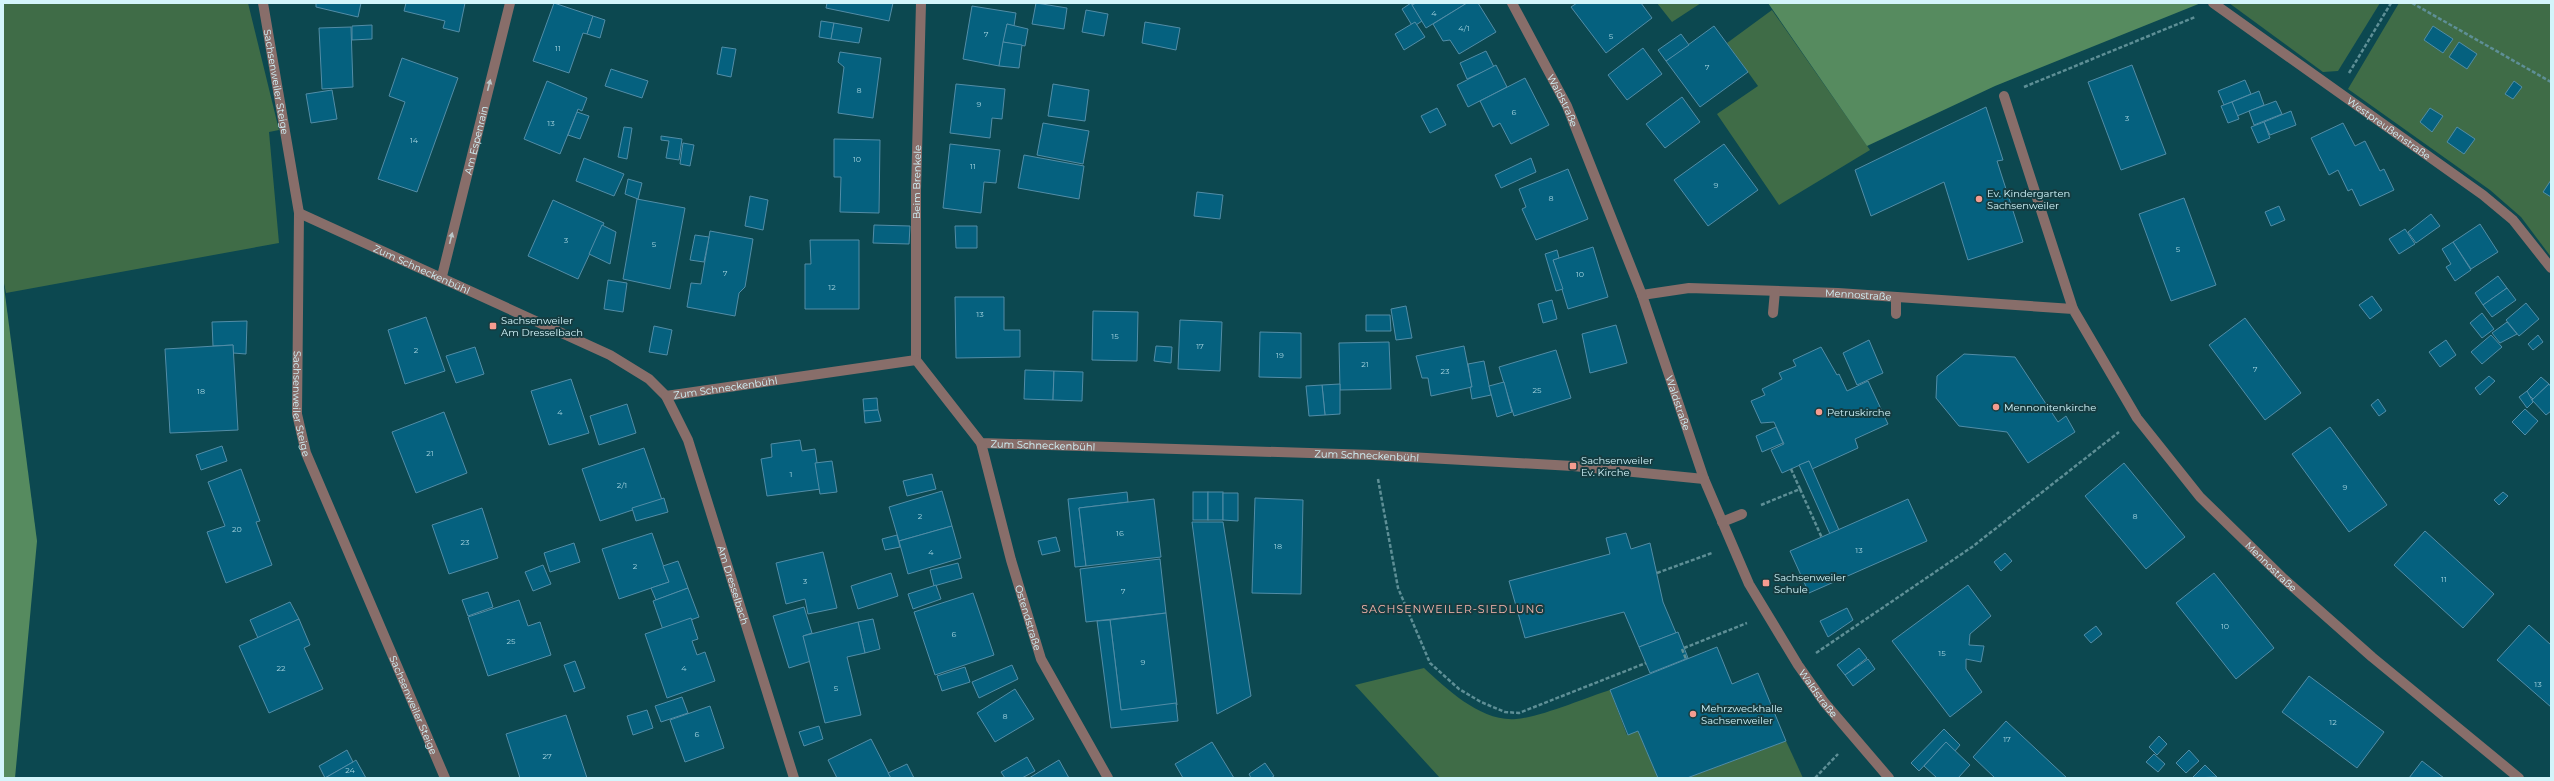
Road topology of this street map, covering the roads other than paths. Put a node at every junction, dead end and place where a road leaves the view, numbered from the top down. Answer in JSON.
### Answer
{"nodes":[{"id":1,"x":263,"y":3,"type":"edge"},
{"id":2,"x":510,"y":3,"type":"edge"},
{"id":3,"x":921,"y":3,"type":"edge"},
{"id":4,"x":1512,"y":3,"type":"edge"},
{"id":5,"x":2216,"y":5,"type":"edge"},
{"id":6,"x":2004,"y":96,"type":"road end"},
{"id":7,"x":300,"y":213,"type":"junction"},
{"id":8,"x":2551,"y":268,"type":"edge"},
{"id":9,"x":442,"y":276,"type":"junction"},
{"id":10,"x":1776,"y":291,"type":"junction"},
{"id":11,"x":1642,"y":295,"type":"junction"},
{"id":12,"x":1896,"y":297,"type":"junction"},
{"id":13,"x":2073,"y":309,"type":"junction"},
{"id":14,"x":1773,"y":313,"type":"dead end"},
{"id":15,"x":1896,"y":314,"type":"dead end"},
{"id":16,"x":916,"y":360,"type":"junction"},
{"id":17,"x":666,"y":396,"type":"junction"},
{"id":18,"x":981,"y":443,"type":"junction"},
{"id":19,"x":1704,"y":479,"type":"junction"},
{"id":20,"x":1742,"y":514,"type":"dead end"},
{"id":21,"x":1722,"y":522,"type":"junction"},
{"id":22,"x":445,"y":778,"type":"edge"},
{"id":23,"x":794,"y":778,"type":"edge"},
{"id":24,"x":1108,"y":778,"type":"edge"},
{"id":25,"x":1889,"y":778,"type":"edge"},
{"id":26,"x":2519,"y":778,"type":"edge"}],
"edges":[{"from":1,"to":7,"type":"street","name":"Sachsenweiler Steige"},
{"from":9,"to":2,"type":"street","name":"Am Espenrain","one_way":true},
{"from":3,"to":16,"type":"street","name":"Beim Brenkele"},
{"from":4,"to":11,"type":"street","name":"Waldstraße"},
{"from":5,"to":8,"type":"street","name":"Westpreußenstraße"},
{"from":6,"to":13,"type":"street","name":"Mennostraße"},
{"from":7,"to":9,"type":"street","name":"Zum Schneckenbühl"},
{"from":7,"to":22,"type":"street","name":"Sachsenweiler Steige"},
{"from":9,"to":17,"type":"street","name":"Zum Schneckenbühl"},
{"from":10,"to":11,"type":"street","name":"Mennostraße"},
{"from":10,"to":12,"type":"street","name":"Mennostraße"},
{"from":10,"to":14,"type":"street"},
{"from":11,"to":19,"type":"street","name":"Waldstraße"},
{"from":12,"to":13,"type":"street","name":"Mennostraße"},
{"from":12,"to":15,"type":"street"},
{"from":13,"to":26,"type":"street","name":"Mennostraße"},
{"from":16,"to":17,"type":"street","name":"Zum Schneckenbühl"},
{"from":16,"to":18,"type":"street","name":"Zum Schneckenbühl"},
{"from":17,"to":23,"type":"street","name":"Am Dresselbach"},
{"from":18,"to":19,"type":"street","name":"Zum Schneckenbühl"},
{"from":18,"to":24,"type":"street","name":"Ostendstraße"},
{"from":19,"to":21,"type":"street","name":"Waldstraße"},
{"from":20,"to":21,"type":"street"},
{"from":21,"to":25,"type":"street","name":"Waldstraße"}]}
